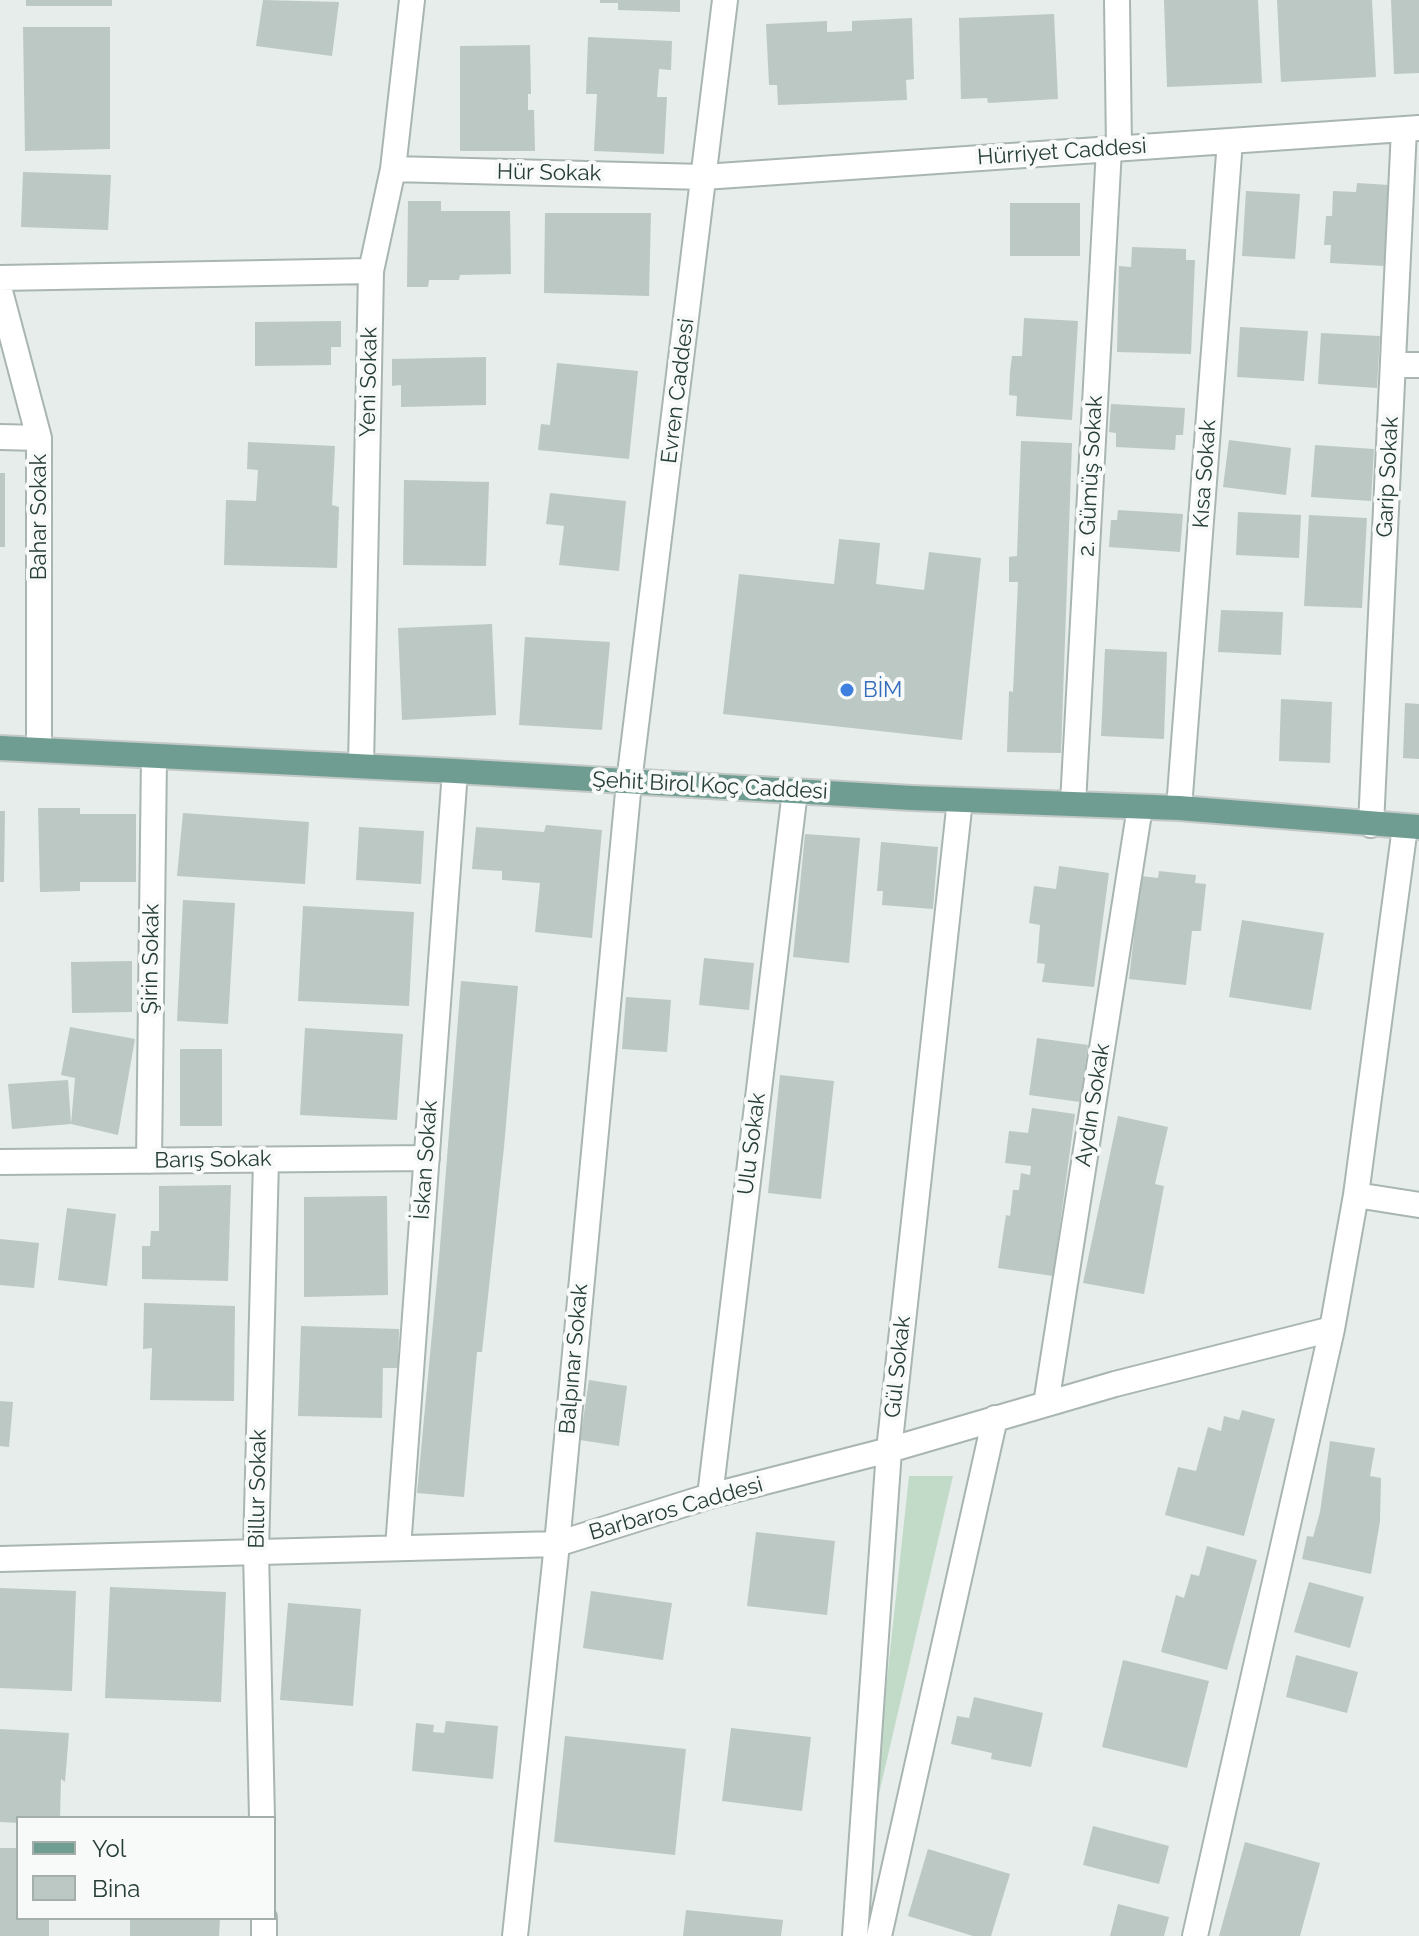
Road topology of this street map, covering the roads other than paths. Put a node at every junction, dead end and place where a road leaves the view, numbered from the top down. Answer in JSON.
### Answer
{"nodes":[{"id":1,"x":412,"y":0,"type":"edge"},
{"id":2,"x":725,"y":0,"type":"edge"},
{"id":3,"x":1117,"y":0,"type":"edge"},
{"id":4,"x":1412,"y":129,"type":"edge"},
{"id":5,"x":1230,"y":141,"type":"junction"},
{"id":6,"x":1114,"y":149,"type":"junction"},
{"id":7,"x":393,"y":169,"type":"junction"},
{"id":8,"x":704,"y":177,"type":"junction"},
{"id":9,"x":371,"y":271,"type":"junction"},
{"id":10,"x":0,"y":278,"type":"edge"},
{"id":11,"x":0,"y":291,"type":"edge"},
{"id":12,"x":1393,"y":365,"type":"junction"},
{"id":13,"x":1419,"y":365,"type":"edge"},
{"id":14,"x":0,"y":437,"type":"edge"},
{"id":15,"x":39,"y":438,"type":"junction"},
{"id":16,"x":0,"y":748,"type":"edge"},
{"id":17,"x":39,"y":749,"type":"junction"},
{"id":18,"x":154,"y":757,"type":"junction"},
{"id":19,"x":361,"y":766,"type":"junction"},
{"id":20,"x":455,"y":771,"type":"junction"},
{"id":21,"x":629,"y":782,"type":"junction"},
{"id":22,"x":795,"y":791,"type":"junction"},
{"id":23,"x":960,"y":800,"type":"junction"},
{"id":24,"x":1073,"y":803,"type":"junction"},
{"id":25,"x":1140,"y":807,"type":"junction"},
{"id":26,"x":1179,"y":808,"type":"junction"},
{"id":27,"x":1371,"y":825,"type":"junction"},
{"id":28,"x":1412,"y":827,"type":"edge"},
{"id":29,"x":427,"y":1158,"type":"junction"},
{"id":30,"x":266,"y":1160,"type":"junction"},
{"id":31,"x":149,"y":1161,"type":"junction"},
{"id":32,"x":0,"y":1162,"type":"edge"},
{"id":33,"x":1356,"y":1195,"type":"junction"},
{"id":34,"x":1419,"y":1205,"type":"edge"},
{"id":35,"x":1332,"y":1329,"type":"junction"},
{"id":36,"x":1046,"y":1404,"type":"junction"},
{"id":37,"x":995,"y":1418,"type":"junction"},
{"id":38,"x":889,"y":1450,"type":"junction"},
{"id":39,"x":710,"y":1496,"type":"junction"},
{"id":40,"x":557,"y":1544,"type":"junction"},
{"id":41,"x":398,"y":1548,"type":"junction"},
{"id":42,"x":256,"y":1551,"type":"junction"},
{"id":43,"x":0,"y":1559,"type":"edge"},
{"id":44,"x":262,"y":1816,"type":"edge"},
{"id":45,"x":515,"y":1936,"type":"edge"},
{"id":46,"x":855,"y":1936,"type":"edge"},
{"id":47,"x":879,"y":1936,"type":"edge"},
{"id":48,"x":1195,"y":1936,"type":"edge"}],
"edges":[{"from":1,"to":7,"type":"street","name":"Yeni Sokak"},
{"from":2,"to":8,"type":"street","name":"Evren Caddesi"},
{"from":3,"to":6,"type":"street","name":"2. Gümüş Sokak"},
{"from":4,"to":5,"type":"street","name":"Hürriyet Caddesi"},
{"from":4,"to":12,"type":"street","name":"Garip Sokak"},
{"from":5,"to":6,"type":"street","name":"Hürriyet Caddesi"},
{"from":5,"to":26,"type":"street","name":"Kısa Sokak"},
{"from":6,"to":8,"type":"street","name":"Hürriyet Caddesi"},
{"from":6,"to":24,"type":"street","name":"2. Gümüş Sokak"},
{"from":7,"to":8,"type":"street","name":"Hür Sokak"},
{"from":7,"to":9,"type":"street","name":"Yeni Sokak"},
{"from":8,"to":21,"type":"street","name":"Evren Caddesi"},
{"from":9,"to":10,"type":"street"},
{"from":9,"to":19,"type":"street","name":"Yeni Sokak"},
{"from":11,"to":15,"type":"street","name":"Bahar Sokak"},
{"from":12,"to":13,"type":"street"},
{"from":12,"to":27,"type":"street","name":"Garip Sokak"},
{"from":14,"to":15,"type":"street"},
{"from":15,"to":17,"type":"street","name":"Bahar Sokak"},
{"from":16,"to":17,"type":"main road","name":"Şehit Birol Koç Caddesi"},
{"from":17,"to":18,"type":"main road","name":"Şehit Birol Koç Caddesi"},
{"from":18,"to":19,"type":"main road","name":"Şehit Birol Koç Caddesi"},
{"from":18,"to":31,"type":"street","name":"Şirin Sokak"},
{"from":19,"to":20,"type":"main road","name":"Şehit Birol Koç Caddesi"},
{"from":20,"to":21,"type":"main road","name":"Şehit Birol Koç Caddesi"},
{"from":20,"to":29,"type":"street","name":"İskan Sokak"},
{"from":21,"to":22,"type":"main road","name":"Şehit Birol Koç Caddesi"},
{"from":21,"to":40,"type":"street","name":"Balpınar Sokak"},
{"from":22,"to":23,"type":"main road","name":"Şehit Birol Koç Caddesi"},
{"from":22,"to":39,"type":"street","name":"Ulu Sokak"},
{"from":23,"to":24,"type":"main road","name":"Şehit Birol Koç Caddesi"},
{"from":23,"to":38,"type":"street","name":"Gül Sokak"},
{"from":24,"to":25,"type":"main road","name":"Şehit Birol Koç Caddesi"},
{"from":25,"to":26,"type":"main road","name":"Şehit Birol Koç Caddesi"},
{"from":25,"to":36,"type":"street","name":"Aydın Sokak"},
{"from":26,"to":27,"type":"main road","name":"Şehit Birol Koç Caddesi"},
{"from":27,"to":28,"type":"main road","name":"Şehit Birol Koç Caddesi"},
{"from":28,"to":33,"type":"street"},
{"from":29,"to":30,"type":"street","name":"Barış Sokak"},
{"from":29,"to":41,"type":"street","name":"İskan Sokak"},
{"from":30,"to":31,"type":"street","name":"Barış Sokak"},
{"from":30,"to":42,"type":"street","name":"Billur Sokak"},
{"from":31,"to":32,"type":"street","name":"Barış Sokak"},
{"from":33,"to":34,"type":"street"},
{"from":33,"to":35,"type":"street"},
{"from":35,"to":36,"type":"street","name":"Barbaros Caddesi"},
{"from":35,"to":48,"type":"street"},
{"from":36,"to":37,"type":"street","name":"Barbaros Caddesi"},
{"from":37,"to":38,"type":"street","name":"Barbaros Caddesi"},
{"from":37,"to":47,"type":"street"},
{"from":38,"to":39,"type":"street","name":"Barbaros Caddesi"},
{"from":38,"to":46,"type":"street","name":"Gül Sokak"},
{"from":39,"to":40,"type":"street","name":"Barbaros Caddesi"},
{"from":40,"to":41,"type":"street","name":"Barbaros Caddesi"},
{"from":40,"to":45,"type":"street","name":"Balpınar Sokak"},
{"from":41,"to":42,"type":"street","name":"Barbaros Caddesi"},
{"from":42,"to":43,"type":"street","name":"Barbaros Caddesi"},
{"from":42,"to":44,"type":"street","name":"Billur Sokak"}]}
